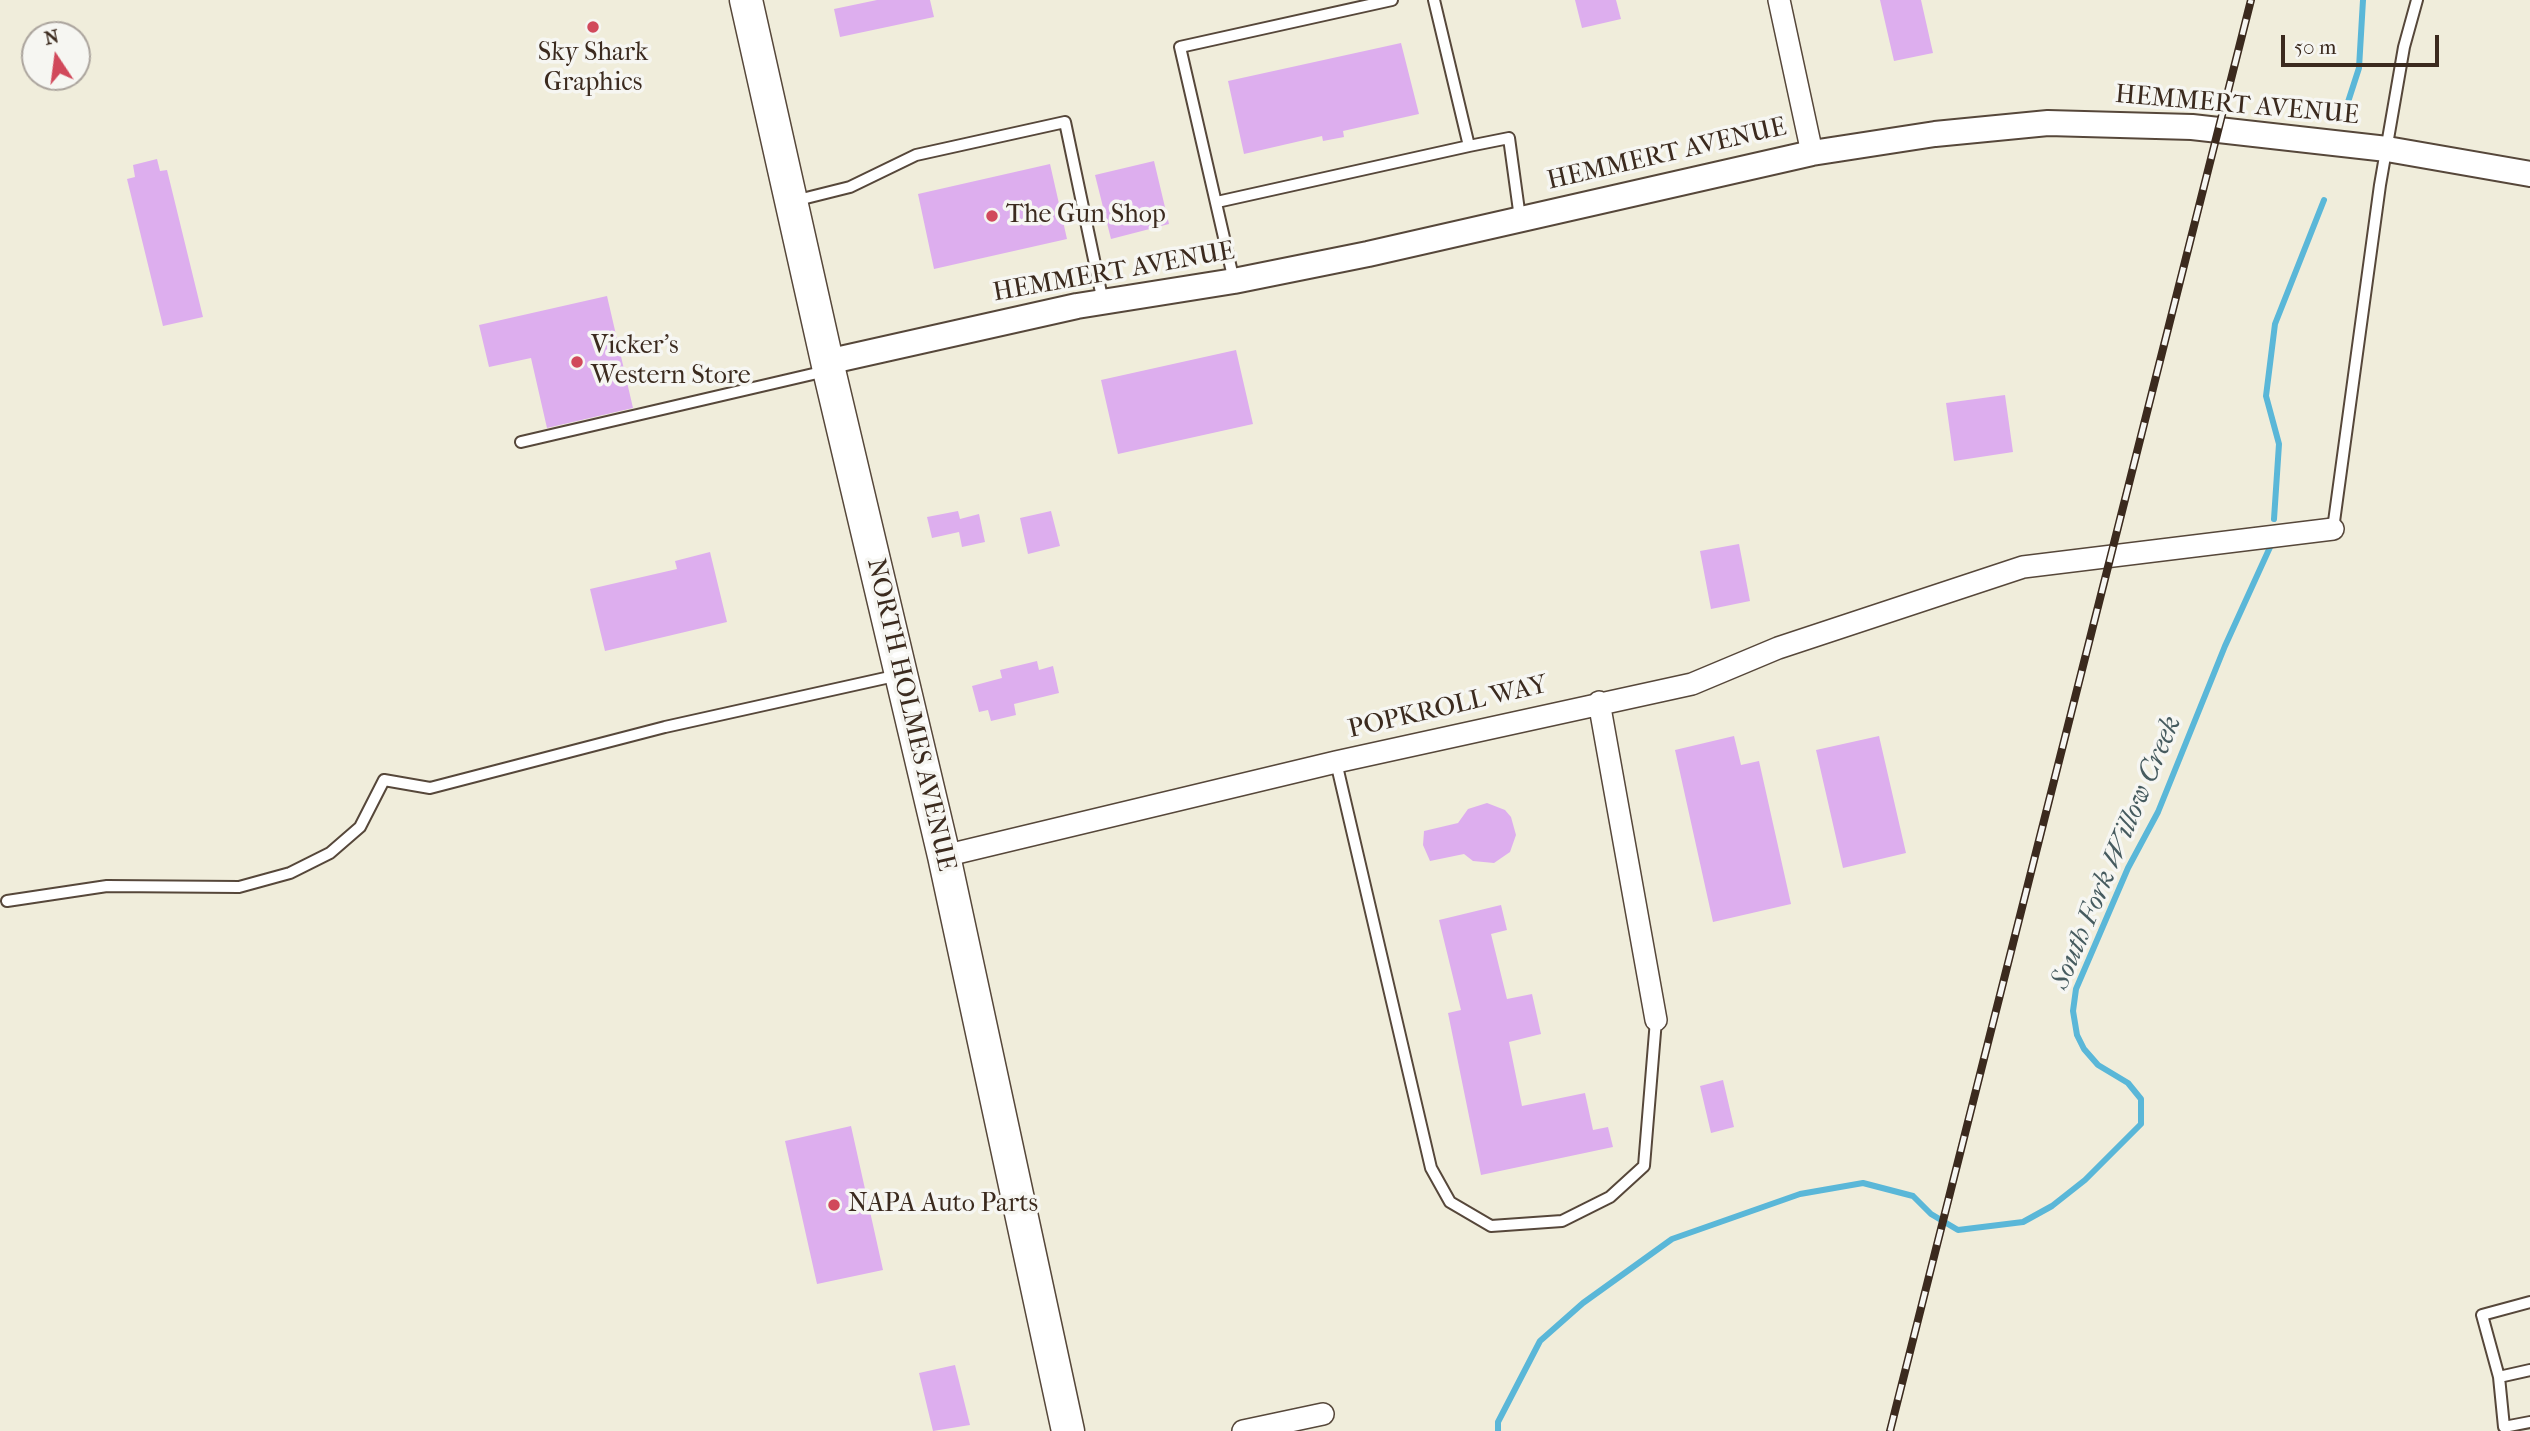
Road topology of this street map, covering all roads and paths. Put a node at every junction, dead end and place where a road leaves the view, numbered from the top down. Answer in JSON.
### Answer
{"nodes":[{"id":1,"x":746,"y":0,"type":"edge"},
{"id":2,"x":1392,"y":0,"type":"edge"},
{"id":3,"x":1434,"y":0,"type":"edge"},
{"id":4,"x":1779,"y":0,"type":"edge"},
{"id":5,"x":2417,"y":0,"type":"edge"},
{"id":6,"x":1469,"y":146,"type":"junction"},
{"id":7,"x":2387,"y":149,"type":"junction"},
{"id":8,"x":1812,"y":153,"type":"junction"},
{"id":9,"x":2530,"y":174,"type":"edge"},
{"id":10,"x":791,"y":202,"type":"junction"},
{"id":11,"x":1217,"y":202,"type":"junction"},
{"id":12,"x":1520,"y":218,"type":"junction"},
{"id":13,"x":1234,"y":281,"type":"junction"},
{"id":14,"x":1102,"y":302,"type":"junction"},
{"id":15,"x":828,"y":366,"type":"junction"},
{"id":16,"x":521,"y":442,"type":"dead end"},
{"id":17,"x":2333,"y":529,"type":"joint"},
{"id":18,"x":901,"y":675,"type":"junction"},
{"id":19,"x":1599,"y":702,"type":"junction"},
{"id":20,"x":1336,"y":762,"type":"junction"},
{"id":21,"x":944,"y":856,"type":"junction"},
{"id":22,"x":7,"y":901,"type":"dead end"},
{"id":23,"x":1656,"y":1020,"type":"joint"},
{"id":24,"x":2530,"y":1302,"type":"edge"},
{"id":25,"x":2530,"y":1370,"type":"edge"},
{"id":26,"x":2499,"y":1377,"type":"junction"},
{"id":27,"x":1323,"y":1414,"type":"dead end"},
{"id":28,"x":2530,"y":1422,"type":"edge"},
{"id":29,"x":2504,"y":1429,"type":"edge"},
{"id":30,"x":1068,"y":1431,"type":"edge"},
{"id":31,"x":1243,"y":1431,"type":"edge"}],
"edges":[{"from":1,"to":10,"type":"main road","name":"NORTH HOLMES AVENUE"},
{"from":2,"to":11,"type":"lane"},
{"from":3,"to":6,"type":"lane"},
{"from":4,"to":8,"type":"street"},
{"from":5,"to":7,"type":"lane"},
{"from":6,"to":11,"type":"lane"},
{"from":6,"to":12,"type":"lane"},
{"from":7,"to":8,"type":"street","name":"HEMMERT AVENUE"},
{"from":7,"to":9,"type":"street","name":"HEMMERT AVENUE"},
{"from":7,"to":17,"type":"lane"},
{"from":8,"to":12,"type":"street","name":"HEMMERT AVENUE"},
{"from":10,"to":14,"type":"lane"},
{"from":10,"to":15,"type":"main road","name":"NORTH HOLMES AVENUE"},
{"from":11,"to":13,"type":"lane"},
{"from":12,"to":13,"type":"street","name":"HEMMERT AVENUE"},
{"from":13,"to":14,"type":"street","name":"HEMMERT AVENUE"},
{"from":14,"to":15,"type":"street","name":"HEMMERT AVENUE"},
{"from":15,"to":16,"type":"lane"},
{"from":15,"to":18,"type":"main road","name":"NORTH HOLMES AVENUE"},
{"from":17,"to":19,"type":"street","name":"POPKROLL WAY"},
{"from":18,"to":21,"type":"main road","name":"NORTH HOLMES AVENUE"},
{"from":18,"to":22,"type":"lane"},
{"from":19,"to":20,"type":"street","name":"POPKROLL WAY"},
{"from":19,"to":23,"type":"street"},
{"from":20,"to":21,"type":"street","name":"POPKROLL WAY"},
{"from":20,"to":23,"type":"lane"},
{"from":21,"to":30,"type":"main road","name":"NORTH HOLMES AVENUE"},
{"from":24,"to":26,"type":"lane"},
{"from":25,"to":26,"type":"lane"},
{"from":26,"to":29,"type":"lane"},
{"from":27,"to":31,"type":"street"},
{"from":28,"to":29,"type":"lane"}]}
